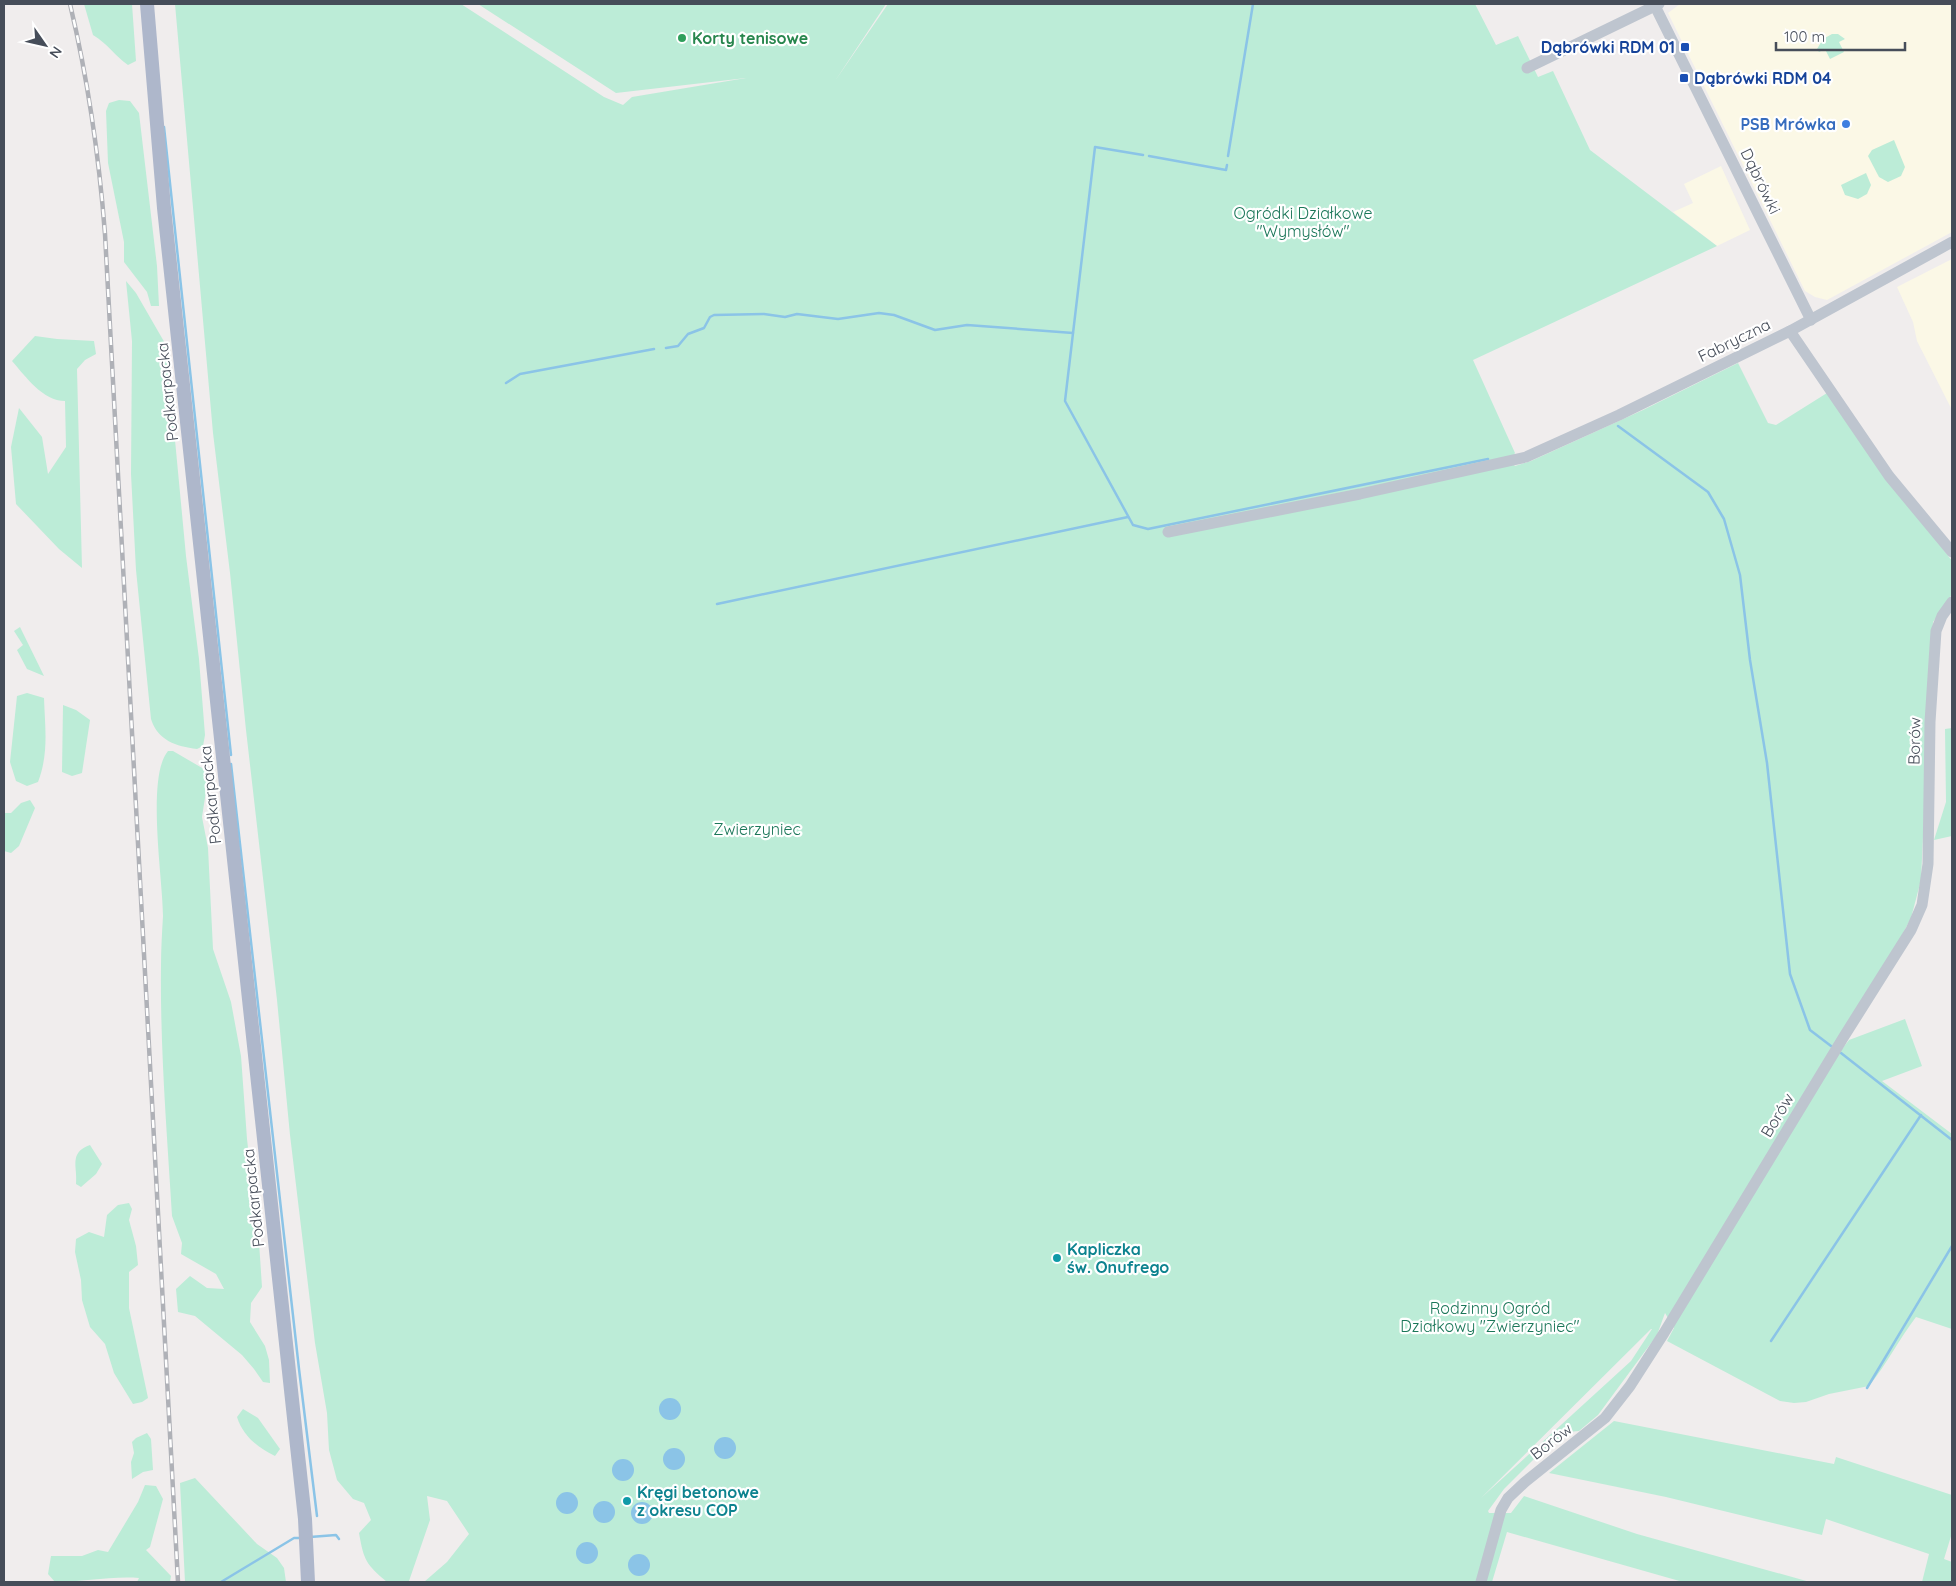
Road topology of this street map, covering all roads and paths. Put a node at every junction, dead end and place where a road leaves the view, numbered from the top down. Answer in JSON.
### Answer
{"nodes":[{"id":1,"x":146,"y":4,"type":"edge"},
{"id":2,"x":1656,"y":5,"type":"edge"},
{"id":3,"x":1528,"y":68,"type":"dead end"},
{"id":4,"x":1952,"y":242,"type":"edge"},
{"id":5,"x":1811,"y":320,"type":"junction"},
{"id":6,"x":1790,"y":331,"type":"junction"},
{"id":7,"x":1168,"y":532,"type":"dead end"},
{"id":8,"x":1952,"y":552,"type":"edge"},
{"id":9,"x":1952,"y":602,"type":"edge"},
{"id":10,"x":308,"y":1582,"type":"edge"},
{"id":11,"x":1481,"y":1582,"type":"edge"}],
"edges":[{"from":1,"to":10,"type":"main road","name":"Podkarpacka"},
{"from":2,"to":3,"type":"street"},
{"from":2,"to":5,"type":"street","name":"Dąbrówki"},
{"from":4,"to":5,"type":"street","name":"Fabryczna"},
{"from":5,"to":6,"type":"street","name":"Fabryczna"},
{"from":6,"to":7,"type":"street","name":"Fabryczna"},
{"from":6,"to":8,"type":"street"},
{"from":9,"to":11,"type":"street","name":"Borów"}]}
